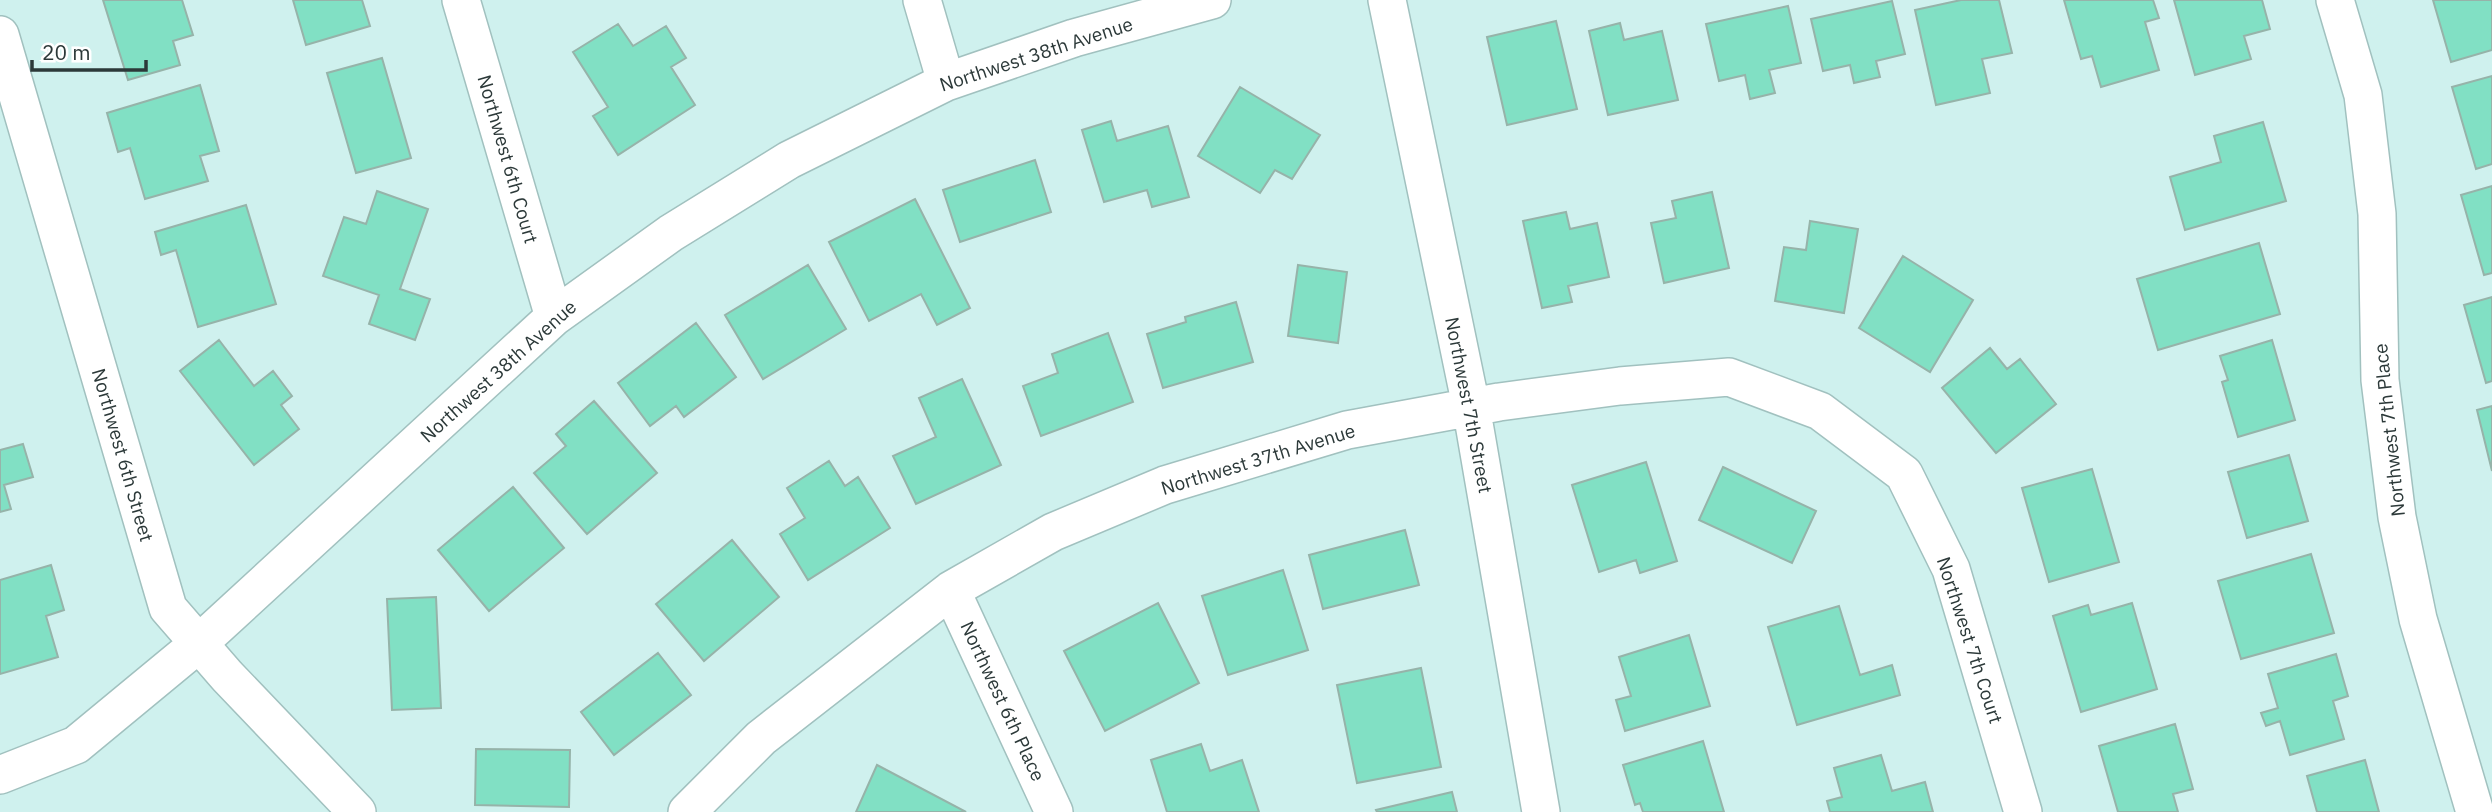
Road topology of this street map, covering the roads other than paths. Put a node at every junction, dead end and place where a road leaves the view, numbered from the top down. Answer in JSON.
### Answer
{"nodes":[{"id":1,"x":461,"y":0,"type":"edge"},
{"id":2,"x":922,"y":0,"type":"edge"},
{"id":3,"x":1212,"y":0,"type":"edge"},
{"id":4,"x":1387,"y":0,"type":"edge"},
{"id":5,"x":2335,"y":0,"type":"edge"},
{"id":6,"x":0,"y":35,"type":"edge"},
{"id":7,"x":946,"y":82,"type":"junction"},
{"id":8,"x":554,"y":317,"type":"junction"},
{"id":9,"x":1471,"y":406,"type":"junction"},
{"id":10,"x":1904,"y":474,"type":"joint"},
{"id":11,"x":951,"y":590,"type":"junction"},
{"id":12,"x":197,"y":645,"type":"junction"},
{"id":13,"x":0,"y":775,"type":"edge"},
{"id":14,"x":358,"y":812,"type":"edge"},
{"id":15,"x":687,"y":812,"type":"edge"},
{"id":16,"x":1054,"y":812,"type":"edge"},
{"id":17,"x":1541,"y":812,"type":"edge"},
{"id":18,"x":2022,"y":812,"type":"edge"},
{"id":19,"x":2474,"y":812,"type":"edge"}],
"edges":[{"from":1,"to":8,"type":"street","name":"Northwest 6th Court"},
{"from":2,"to":7,"type":"street"},
{"from":3,"to":7,"type":"street","name":"Northwest 38th Avenue"},
{"from":4,"to":9,"type":"street","name":"Northwest 7th Street"},
{"from":5,"to":19,"type":"street","name":"Northwest 7th Place"},
{"from":6,"to":12,"type":"street","name":"Northwest 6th Street"},
{"from":7,"to":8,"type":"street","name":"Northwest 38th Avenue"},
{"from":8,"to":12,"type":"street","name":"Northwest 38th Avenue"},
{"from":9,"to":10,"type":"street","name":"Northwest 37th Avenue"},
{"from":9,"to":11,"type":"street","name":"Northwest 37th Avenue"},
{"from":9,"to":17,"type":"street","name":"Northwest 7th Street"},
{"from":10,"to":18,"type":"street","name":"Northwest 7th Court"},
{"from":11,"to":15,"type":"street","name":"Northwest 37th Avenue"},
{"from":11,"to":16,"type":"street","name":"Northwest 6th Place"},
{"from":12,"to":13,"type":"street","name":"Northwest 38th Avenue"},
{"from":12,"to":14,"type":"street","name":"Northwest 6th Street"}]}
